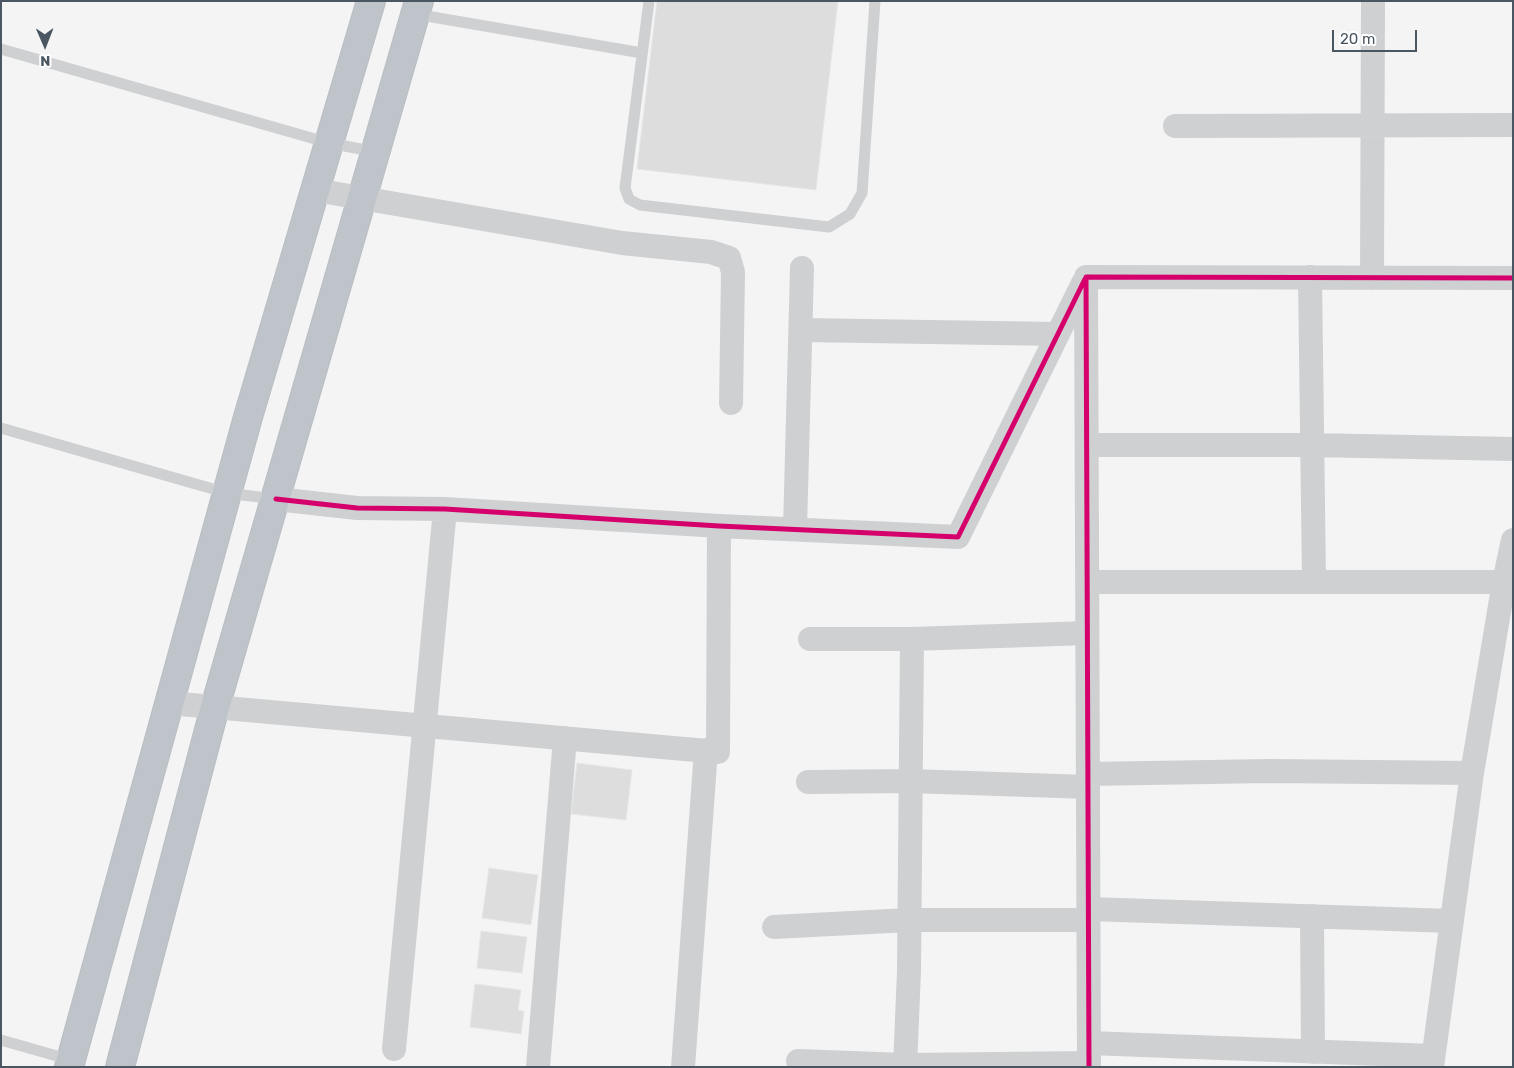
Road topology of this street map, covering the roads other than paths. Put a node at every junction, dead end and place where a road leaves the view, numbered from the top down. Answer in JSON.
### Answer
{"nodes":[{"id":1,"x":371,"y":1,"type":"edge"},
{"id":2,"x":649,"y":1,"type":"edge"},
{"id":3,"x":876,"y":1,"type":"edge"},
{"id":4,"x":1373,"y":1,"type":"edge"},
{"id":5,"x":417,"y":8,"type":"edge"},
{"id":6,"x":1,"y":49,"type":"edge"},
{"id":7,"x":642,"y":53,"type":"junction"},
{"id":8,"x":1513,"y":125,"type":"edge"},
{"id":9,"x":1175,"y":126,"type":"dead end"},
{"id":10,"x":1372,"y":126,"type":"junction"},
{"id":11,"x":329,"y":143,"type":"junction"},
{"id":12,"x":376,"y":152,"type":"junction"},
{"id":13,"x":315,"y":190,"type":"junction"},
{"id":14,"x":363,"y":197,"type":"junction"},
{"id":15,"x":802,"y":268,"type":"dead end"},
{"id":16,"x":1086,"y":276,"type":"junction"},
{"id":17,"x":1310,"y":277,"type":"junction"},
{"id":18,"x":1372,"y":278,"type":"junction"},
{"id":19,"x":1513,"y":278,"type":"edge"},
{"id":20,"x":801,"y":330,"type":"junction"},
{"id":21,"x":1058,"y":334,"type":"junction"},
{"id":22,"x":732,"y":403,"type":"dead end"},
{"id":23,"x":1,"y":428,"type":"edge"},
{"id":24,"x":1087,"y":445,"type":"junction"},
{"id":25,"x":1311,"y":445,"type":"junction"},
{"id":26,"x":1513,"y":449,"type":"edge"},
{"id":27,"x":227,"y":493,"type":"junction"},
{"id":28,"x":276,"y":499,"type":"junction"},
{"id":29,"x":445,"y":509,"type":"junction"},
{"id":30,"x":720,"y":526,"type":"junction"},
{"id":31,"x":795,"y":529,"type":"junction"},
{"id":32,"x":1513,"y":540,"type":"edge"},
{"id":33,"x":1087,"y":582,"type":"junction"},
{"id":34,"x":1314,"y":582,"type":"junction"},
{"id":35,"x":1504,"y":582,"type":"junction"},
{"id":36,"x":1087,"y":633,"type":"junction"},
{"id":37,"x":810,"y":639,"type":"dead end"},
{"id":38,"x":912,"y":639,"type":"junction"},
{"id":39,"x":169,"y":703,"type":"junction"},
{"id":40,"x":216,"y":707,"type":"junction"},
{"id":41,"x":424,"y":725,"type":"junction"},
{"id":42,"x":565,"y":738,"type":"junction"},
{"id":43,"x":706,"y":750,"type":"junction"},
{"id":44,"x":1472,"y":773,"type":"junction"},
{"id":45,"x":1088,"y":780,"type":"junction"},
{"id":46,"x":910,"y":781,"type":"junction"},
{"id":47,"x":808,"y":782,"type":"dead end"},
{"id":48,"x":1089,"y":915,"type":"junction"},
{"id":49,"x":1312,"y":916,"type":"junction"},
{"id":50,"x":909,"y":920,"type":"junction"},
{"id":51,"x":1452,"y":921,"type":"junction"},
{"id":52,"x":774,"y":927,"type":"dead end"},
{"id":53,"x":1,"y":1040,"type":"edge"},
{"id":54,"x":394,"y":1049,"type":"dead end"},
{"id":55,"x":1312,"y":1052,"type":"junction"},
{"id":56,"x":1089,"y":1058,"type":"edge"},
{"id":57,"x":1262,"y":1058,"type":"edge"},
{"id":58,"x":1432,"y":1061,"type":"edge"},
{"id":59,"x":798,"y":1062,"type":"dead end"},
{"id":60,"x":70,"y":1064,"type":"edge"},
{"id":61,"x":905,"y":1066,"type":"edge"},
{"id":62,"x":120,"y":1067,"type":"edge"},
{"id":63,"x":538,"y":1067,"type":"edge"},
{"id":64,"x":683,"y":1067,"type":"edge"}],
"edges":[{"from":1,"to":11,"type":"highway"},
{"from":2,"to":7,"type":"lane"},
{"from":3,"to":7,"type":"lane"},
{"from":4,"to":10,"type":"street"},
{"from":5,"to":7,"type":"lane"},
{"from":5,"to":12,"type":"highway"},
{"from":6,"to":11,"type":"lane"},
{"from":8,"to":10,"type":"street"},
{"from":9,"to":10,"type":"street"},
{"from":10,"to":18,"type":"street"},
{"from":11,"to":12,"type":"lane"},
{"from":11,"to":13,"type":"highway"},
{"from":12,"to":14,"type":"highway"},
{"from":13,"to":14,"type":"street"},
{"from":13,"to":27,"type":"highway"},
{"from":14,"to":22,"type":"street"},
{"from":14,"to":28,"type":"highway"},
{"from":15,"to":20,"type":"street"},
{"from":16,"to":17,"type":"street"},
{"from":16,"to":21,"type":"street"},
{"from":16,"to":24,"type":"street"},
{"from":17,"to":18,"type":"street"},
{"from":17,"to":25,"type":"street"},
{"from":18,"to":19,"type":"street"},
{"from":20,"to":21,"type":"street"},
{"from":20,"to":31,"type":"street"},
{"from":21,"to":31,"type":"street"},
{"from":23,"to":27,"type":"lane"},
{"from":24,"to":25,"type":"street"},
{"from":24,"to":33,"type":"street"},
{"from":25,"to":26,"type":"street"},
{"from":25,"to":34,"type":"street"},
{"from":27,"to":28,"type":"lane"},
{"from":27,"to":39,"type":"highway"},
{"from":28,"to":29,"type":"street"},
{"from":28,"to":40,"type":"highway"},
{"from":29,"to":30,"type":"street"},
{"from":29,"to":41,"type":"street"},
{"from":30,"to":31,"type":"street"},
{"from":30,"to":43,"type":"street"},
{"from":32,"to":35,"type":"street"},
{"from":33,"to":34,"type":"street"},
{"from":33,"to":36,"type":"street"},
{"from":34,"to":35,"type":"street"},
{"from":35,"to":44,"type":"street"},
{"from":36,"to":38,"type":"street"},
{"from":36,"to":45,"type":"street"},
{"from":37,"to":38,"type":"street"},
{"from":38,"to":46,"type":"street"},
{"from":39,"to":40,"type":"street"},
{"from":39,"to":60,"type":"highway"},
{"from":40,"to":41,"type":"street"},
{"from":40,"to":62,"type":"highway"},
{"from":41,"to":42,"type":"street"},
{"from":41,"to":54,"type":"street"},
{"from":42,"to":43,"type":"street"},
{"from":42,"to":63,"type":"street"},
{"from":43,"to":64,"type":"street"},
{"from":44,"to":45,"type":"street"},
{"from":44,"to":51,"type":"street"},
{"from":45,"to":46,"type":"street"},
{"from":45,"to":48,"type":"street"},
{"from":46,"to":47,"type":"street"},
{"from":46,"to":50,"type":"street"},
{"from":48,"to":49,"type":"street"},
{"from":48,"to":50,"type":"street"},
{"from":48,"to":56,"type":"street"},
{"from":49,"to":51,"type":"street"},
{"from":49,"to":55,"type":"street"},
{"from":50,"to":52,"type":"street"},
{"from":50,"to":61,"type":"street"},
{"from":51,"to":58,"type":"street"},
{"from":53,"to":60,"type":"lane"},
{"from":55,"to":57,"type":"street"},
{"from":55,"to":58,"type":"street"},
{"from":56,"to":57,"type":"street"},
{"from":56,"to":61,"type":"street"},
{"from":59,"to":61,"type":"street"}]}
